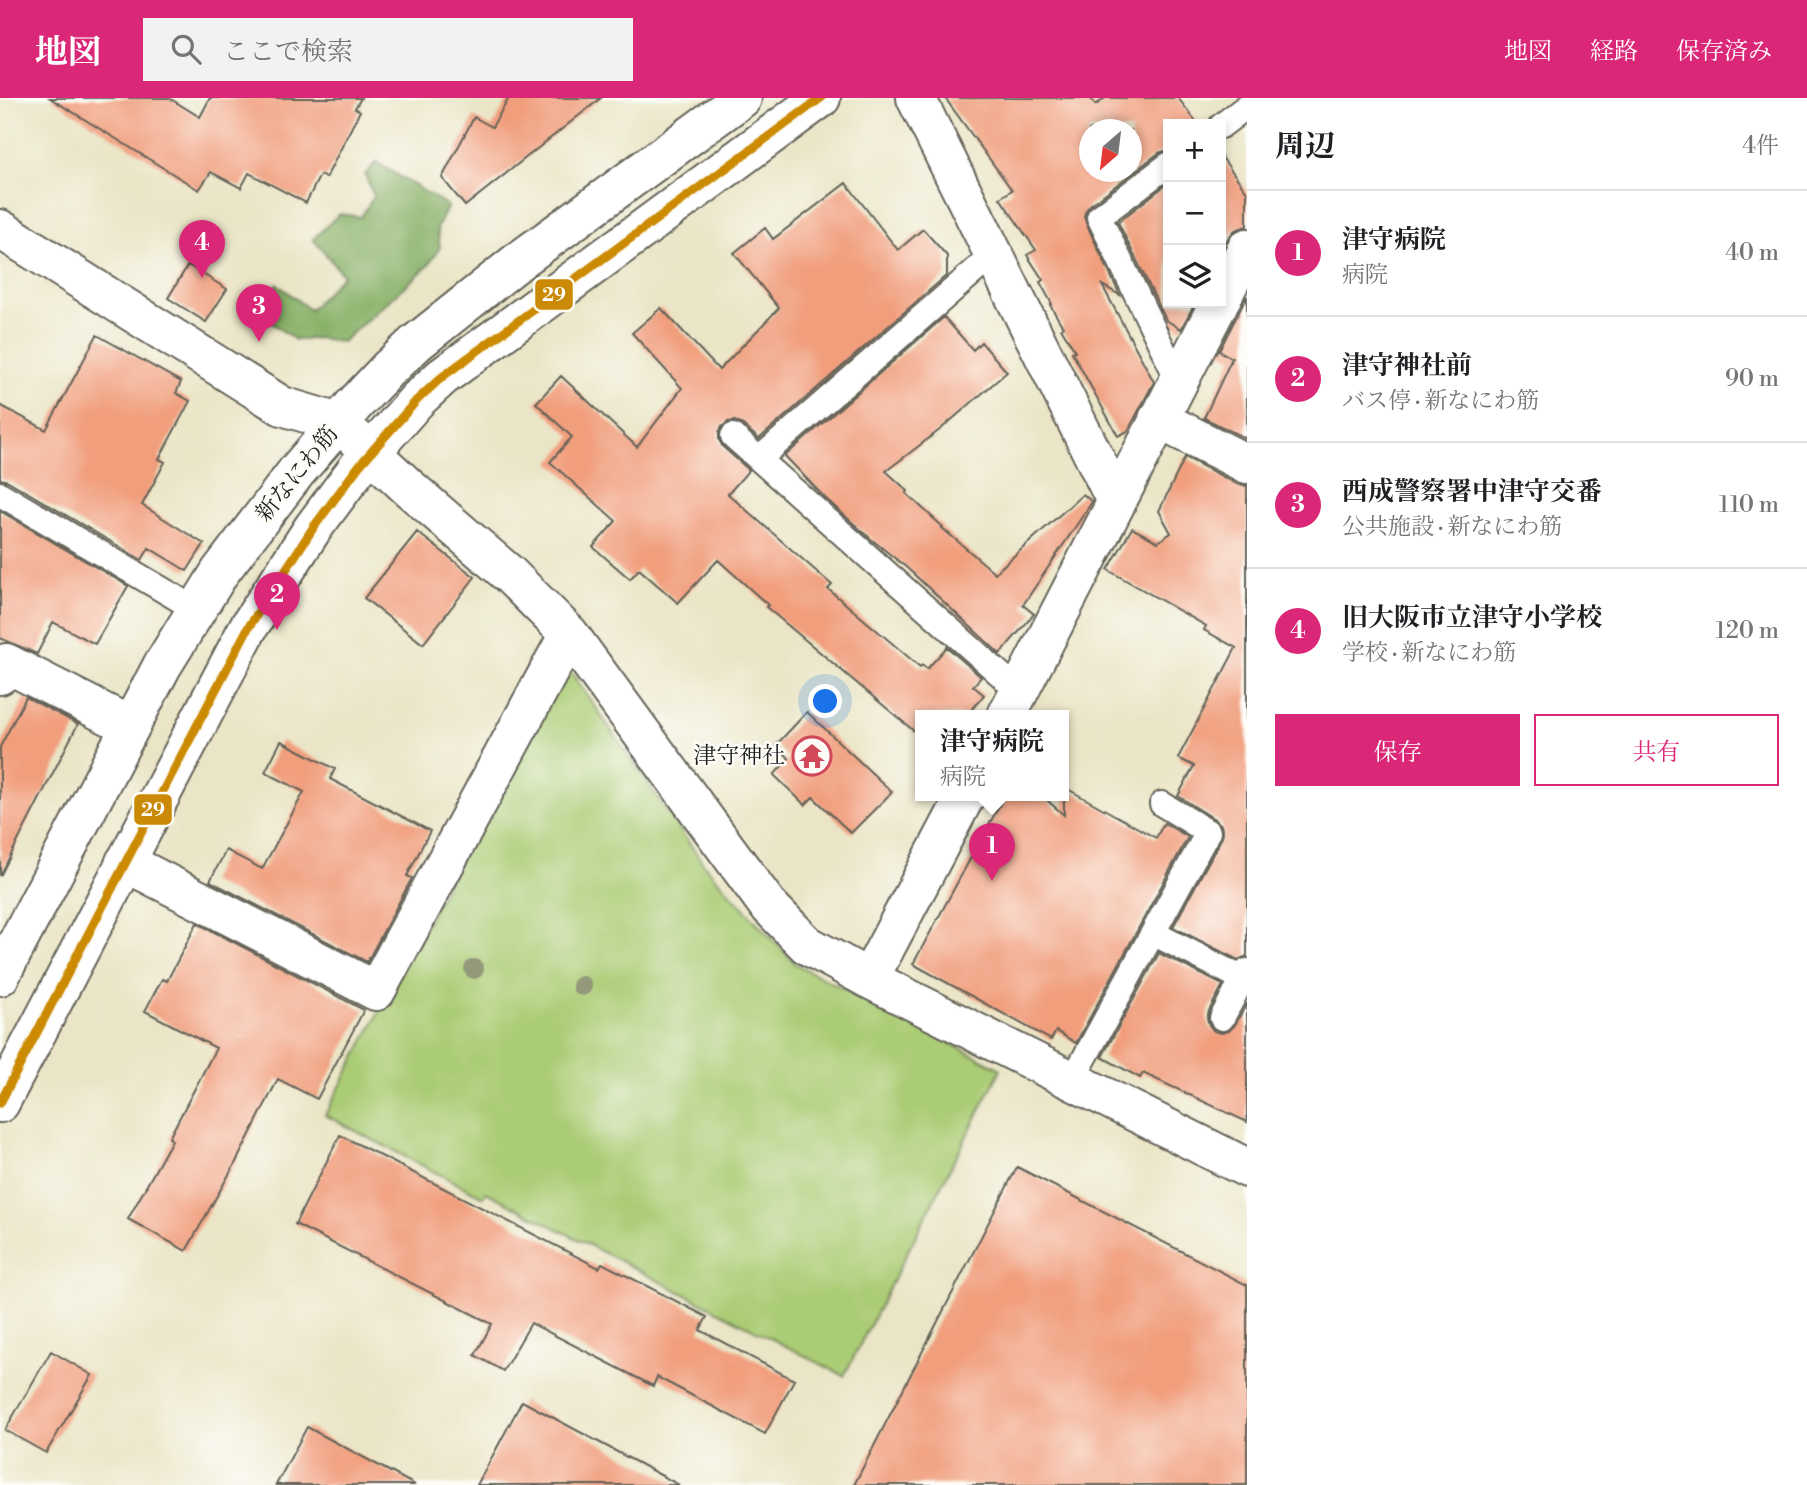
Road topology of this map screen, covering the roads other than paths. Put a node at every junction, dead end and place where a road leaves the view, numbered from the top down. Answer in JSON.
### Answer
{"nodes":[{"id":1,"x":742,"y":98,"type":"edge"},
{"id":2,"x":821,"y":98,"type":"edge"},
{"id":3,"x":916,"y":98,"type":"edge"},
{"id":4,"x":1247,"y":106,"type":"edge"},
{"id":5,"x":1226,"y":122,"type":"edge"},
{"id":6,"x":1163,"y":169,"type":"edge"},
{"id":7,"x":0,"y":229,"type":"edge"},
{"id":8,"x":1247,"y":248,"type":"edge"},
{"id":9,"x":993,"y":255,"type":"junction"},
{"id":10,"x":1226,"y":289,"type":"edge"},
{"id":11,"x":1216,"y":308,"type":"edge"},
{"id":12,"x":1178,"y":380,"type":"junction"},
{"id":13,"x":1158,"y":419,"type":"junction"},
{"id":14,"x":339,"y":422,"type":"junction"},
{"id":15,"x":733,"y":436,"type":"dead end"},
{"id":16,"x":371,"y":452,"type":"junction"},
{"id":17,"x":759,"y":459,"type":"junction"},
{"id":18,"x":1247,"y":464,"type":"edge"},
{"id":19,"x":0,"y":494,"type":"edge"},
{"id":20,"x":1116,"y":501,"type":"junction"},
{"id":21,"x":197,"y":610,"type":"junction"},
{"id":22,"x":569,"y":634,"type":"junction"},
{"id":23,"x":0,"y":675,"type":"edge"},
{"id":24,"x":1013,"y":703,"type":"edge"},
{"id":25,"x":130,"y":726,"type":"junction"},
{"id":26,"x":963,"y":801,"type":"edge"},
{"id":27,"x":1162,"y":804,"type":"dead end"},
{"id":28,"x":125,"y":862,"type":"junction"},
{"id":29,"x":1153,"y":933,"type":"junction"},
{"id":30,"x":3,"y":960,"type":"edge"},
{"id":31,"x":1245,"y":975,"type":"edge"},
{"id":32,"x":869,"y":979,"type":"junction"},
{"id":33,"x":1222,"y":1018,"type":"dead end"},
{"id":34,"x":1073,"y":1081,"type":"junction"},
{"id":35,"x":0,"y":1103,"type":"edge"},
{"id":36,"x":1247,"y":1168,"type":"edge"}],
"edges":[{"from":1,"to":14,"type":"street","name":"新なにわ筋"},
{"from":2,"to":16,"type":"street","name":"新なにわ筋"},
{"from":3,"to":9,"type":"street"},
{"from":4,"to":5,"type":"lane"},
{"from":6,"to":12,"type":"lane"},
{"from":7,"to":14,"type":"street"},
{"from":8,"to":10,"type":"street"},
{"from":9,"to":17,"type":"lane"},
{"from":9,"to":20,"type":"street"},
{"from":11,"to":12,"type":"street"},
{"from":12,"to":13,"type":"street"},
{"from":13,"to":18,"type":"street"},
{"from":13,"to":20,"type":"street"},
{"from":14,"to":16,"type":"street"},
{"from":14,"to":21,"type":"street","name":"新なにわ筋"},
{"from":15,"to":17,"type":"lane"},
{"from":16,"to":22,"type":"street"},
{"from":16,"to":28,"type":"street","name":"新なにわ筋"},
{"from":17,"to":24,"type":"lane"},
{"from":19,"to":21,"type":"lane"},
{"from":20,"to":24,"type":"street"},
{"from":21,"to":25,"type":"street","name":"新なにわ筋"},
{"from":22,"to":28,"type":"street"},
{"from":22,"to":32,"type":"street"},
{"from":23,"to":25,"type":"street"},
{"from":25,"to":30,"type":"street","name":"新なにわ筋"},
{"from":26,"to":32,"type":"street"},
{"from":27,"to":29,"type":"lane"},
{"from":28,"to":35,"type":"street","name":"新なにわ筋"},
{"from":29,"to":31,"type":"lane"},
{"from":29,"to":34,"type":"lane"},
{"from":31,"to":33,"type":"lane"},
{"from":32,"to":34,"type":"street"},
{"from":34,"to":36,"type":"street"}]}
